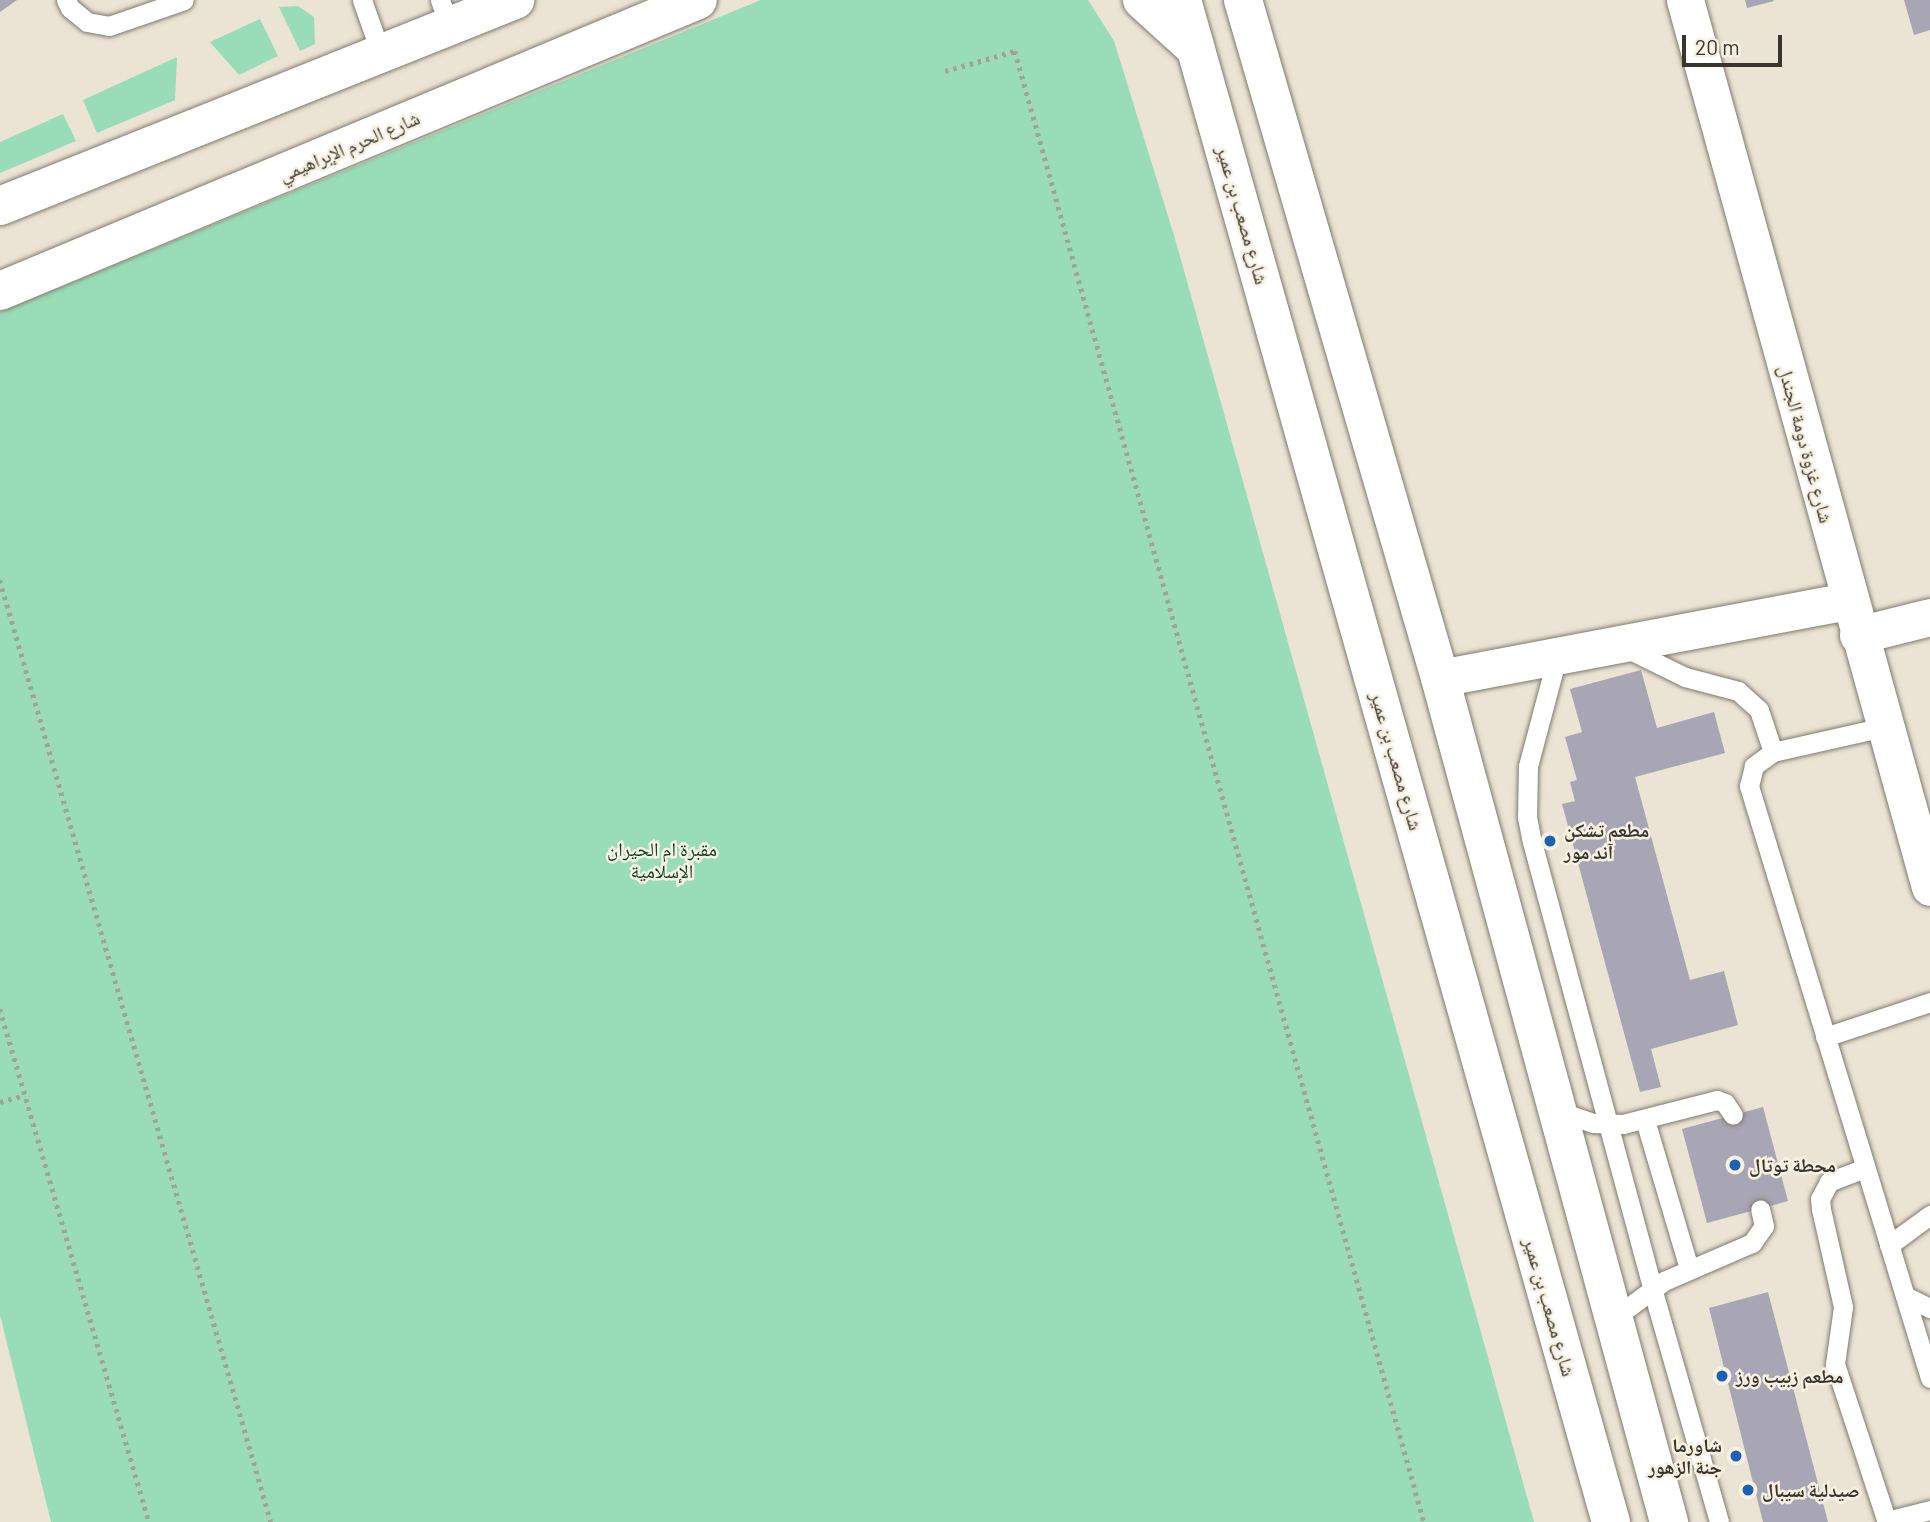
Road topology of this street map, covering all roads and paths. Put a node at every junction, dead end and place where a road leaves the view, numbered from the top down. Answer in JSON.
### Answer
{"nodes":[{"id":1,"x":66,"y":0,"type":"edge"},
{"id":2,"x":184,"y":0,"type":"edge"},
{"id":3,"x":362,"y":0,"type":"edge"},
{"id":4,"x":515,"y":0,"type":"edge"},
{"id":5,"x":698,"y":0,"type":"edge"},
{"id":6,"x":1142,"y":0,"type":"edge"},
{"id":7,"x":1182,"y":0,"type":"edge"},
{"id":8,"x":1243,"y":0,"type":"edge"},
{"id":9,"x":1685,"y":0,"type":"edge"},
{"id":10,"x":444,"y":12,"type":"edge"},
{"id":11,"x":1195,"y":48,"type":"junction"},
{"id":12,"x":380,"y":54,"type":"junction"},
{"id":13,"x":945,"y":71,"type":"dead end"},
{"id":14,"x":0,"y":206,"type":"edge"},
{"id":15,"x":0,"y":291,"type":"edge"},
{"id":16,"x":0,"y":580,"type":"edge"},
{"id":17,"x":1930,"y":617,"type":"edge"},
{"id":18,"x":1853,"y":618,"type":"junction"},
{"id":19,"x":1620,"y":645,"type":"junction"},
{"id":20,"x":1558,"y":657,"type":"junction"},
{"id":21,"x":1440,"y":678,"type":"junction"},
{"id":22,"x":1884,"y":727,"type":"junction"},
{"id":23,"x":1773,"y":752,"type":"junction"},
{"id":24,"x":1930,"y":887,"type":"edge"},
{"id":25,"x":1930,"y":1002,"type":"edge"},
{"id":26,"x":0,"y":1009,"type":"edge"},
{"id":27,"x":1825,"y":1037,"type":"junction"},
{"id":28,"x":25,"y":1095,"type":"junction"},
{"id":29,"x":0,"y":1102,"type":"edge"},
{"id":30,"x":1558,"y":1111,"type":"junction"},
{"id":31,"x":1733,"y":1115,"type":"dead end"},
{"id":32,"x":1645,"y":1119,"type":"junction"},
{"id":33,"x":1609,"y":1125,"type":"junction"},
{"id":34,"x":1865,"y":1168,"type":"junction"},
{"id":35,"x":1760,"y":1209,"type":"dead end"},
{"id":36,"x":1930,"y":1215,"type":"edge"},
{"id":37,"x":1889,"y":1245,"type":"junction"},
{"id":38,"x":1689,"y":1269,"type":"junction"},
{"id":39,"x":1652,"y":1288,"type":"junction"},
{"id":40,"x":1905,"y":1296,"type":"junction"},
{"id":41,"x":1930,"y":1308,"type":"edge"},
{"id":42,"x":1614,"y":1318,"type":"junction"},
{"id":43,"x":1930,"y":1378,"type":"edge"},
{"id":44,"x":1930,"y":1510,"type":"edge"},
{"id":45,"x":149,"y":1522,"type":"edge"},
{"id":46,"x":271,"y":1522,"type":"edge"},
{"id":47,"x":1424,"y":1522,"type":"edge"},
{"id":48,"x":1611,"y":1522,"type":"edge"},
{"id":49,"x":1669,"y":1522,"type":"edge"},
{"id":50,"x":1719,"y":1522,"type":"edge"},
{"id":51,"x":1887,"y":1522,"type":"edge"}],
"edges":[{"from":1,"to":2,"type":"lane"},
{"from":3,"to":12,"type":"lane"},
{"from":4,"to":10,"type":"main road"},
{"from":5,"to":15,"type":"main road","name":"شارع الحرم الإبراهيمي"},
{"from":6,"to":11,"type":"main road"},
{"from":7,"to":11,"type":"main road","name":"شارع مصعب بن عمير"},
{"from":8,"to":21,"type":"main road"},
{"from":9,"to":18,"type":"street","name":"شارع غزوة دومة الجندل"},
{"from":10,"to":12,"type":"main road"},
{"from":11,"to":48,"type":"main road","name":"شارع مصعب بن عمير"},
{"from":12,"to":14,"type":"main road"},
{"from":13,"to":47,"type":"path"},
{"from":16,"to":46,"type":"path"},
{"from":17,"to":18,"type":"street"},
{"from":18,"to":19,"type":"street"},
{"from":18,"to":22,"type":"street","name":"شارع غزوة دومة الجندل"},
{"from":19,"to":20,"type":"street"},
{"from":19,"to":23,"type":"lane"},
{"from":20,"to":21,"type":"street"},
{"from":20,"to":33,"type":"lane"},
{"from":21,"to":30,"type":"main road"},
{"from":22,"to":23,"type":"lane"},
{"from":22,"to":24,"type":"street","name":"شارع غزوة دومة الجندل"},
{"from":23,"to":27,"type":"lane"},
{"from":25,"to":27,"type":"lane"},
{"from":26,"to":28,"type":"path"},
{"from":27,"to":34,"type":"lane"},
{"from":28,"to":29,"type":"path"},
{"from":28,"to":45,"type":"path"},
{"from":30,"to":33,"type":"lane"},
{"from":30,"to":42,"type":"main road"},
{"from":31,"to":32,"type":"lane"},
{"from":32,"to":33,"type":"lane"},
{"from":32,"to":38,"type":"lane"},
{"from":33,"to":39,"type":"lane"},
{"from":34,"to":37,"type":"lane"},
{"from":34,"to":51,"type":"lane"},
{"from":35,"to":38,"type":"lane"},
{"from":36,"to":37,"type":"lane"},
{"from":37,"to":40,"type":"lane"},
{"from":38,"to":39,"type":"lane"},
{"from":39,"to":42,"type":"lane"},
{"from":39,"to":50,"type":"lane"},
{"from":40,"to":41,"type":"lane"},
{"from":40,"to":43,"type":"lane"},
{"from":42,"to":49,"type":"main road"},
{"from":44,"to":51,"type":"lane"}]}
